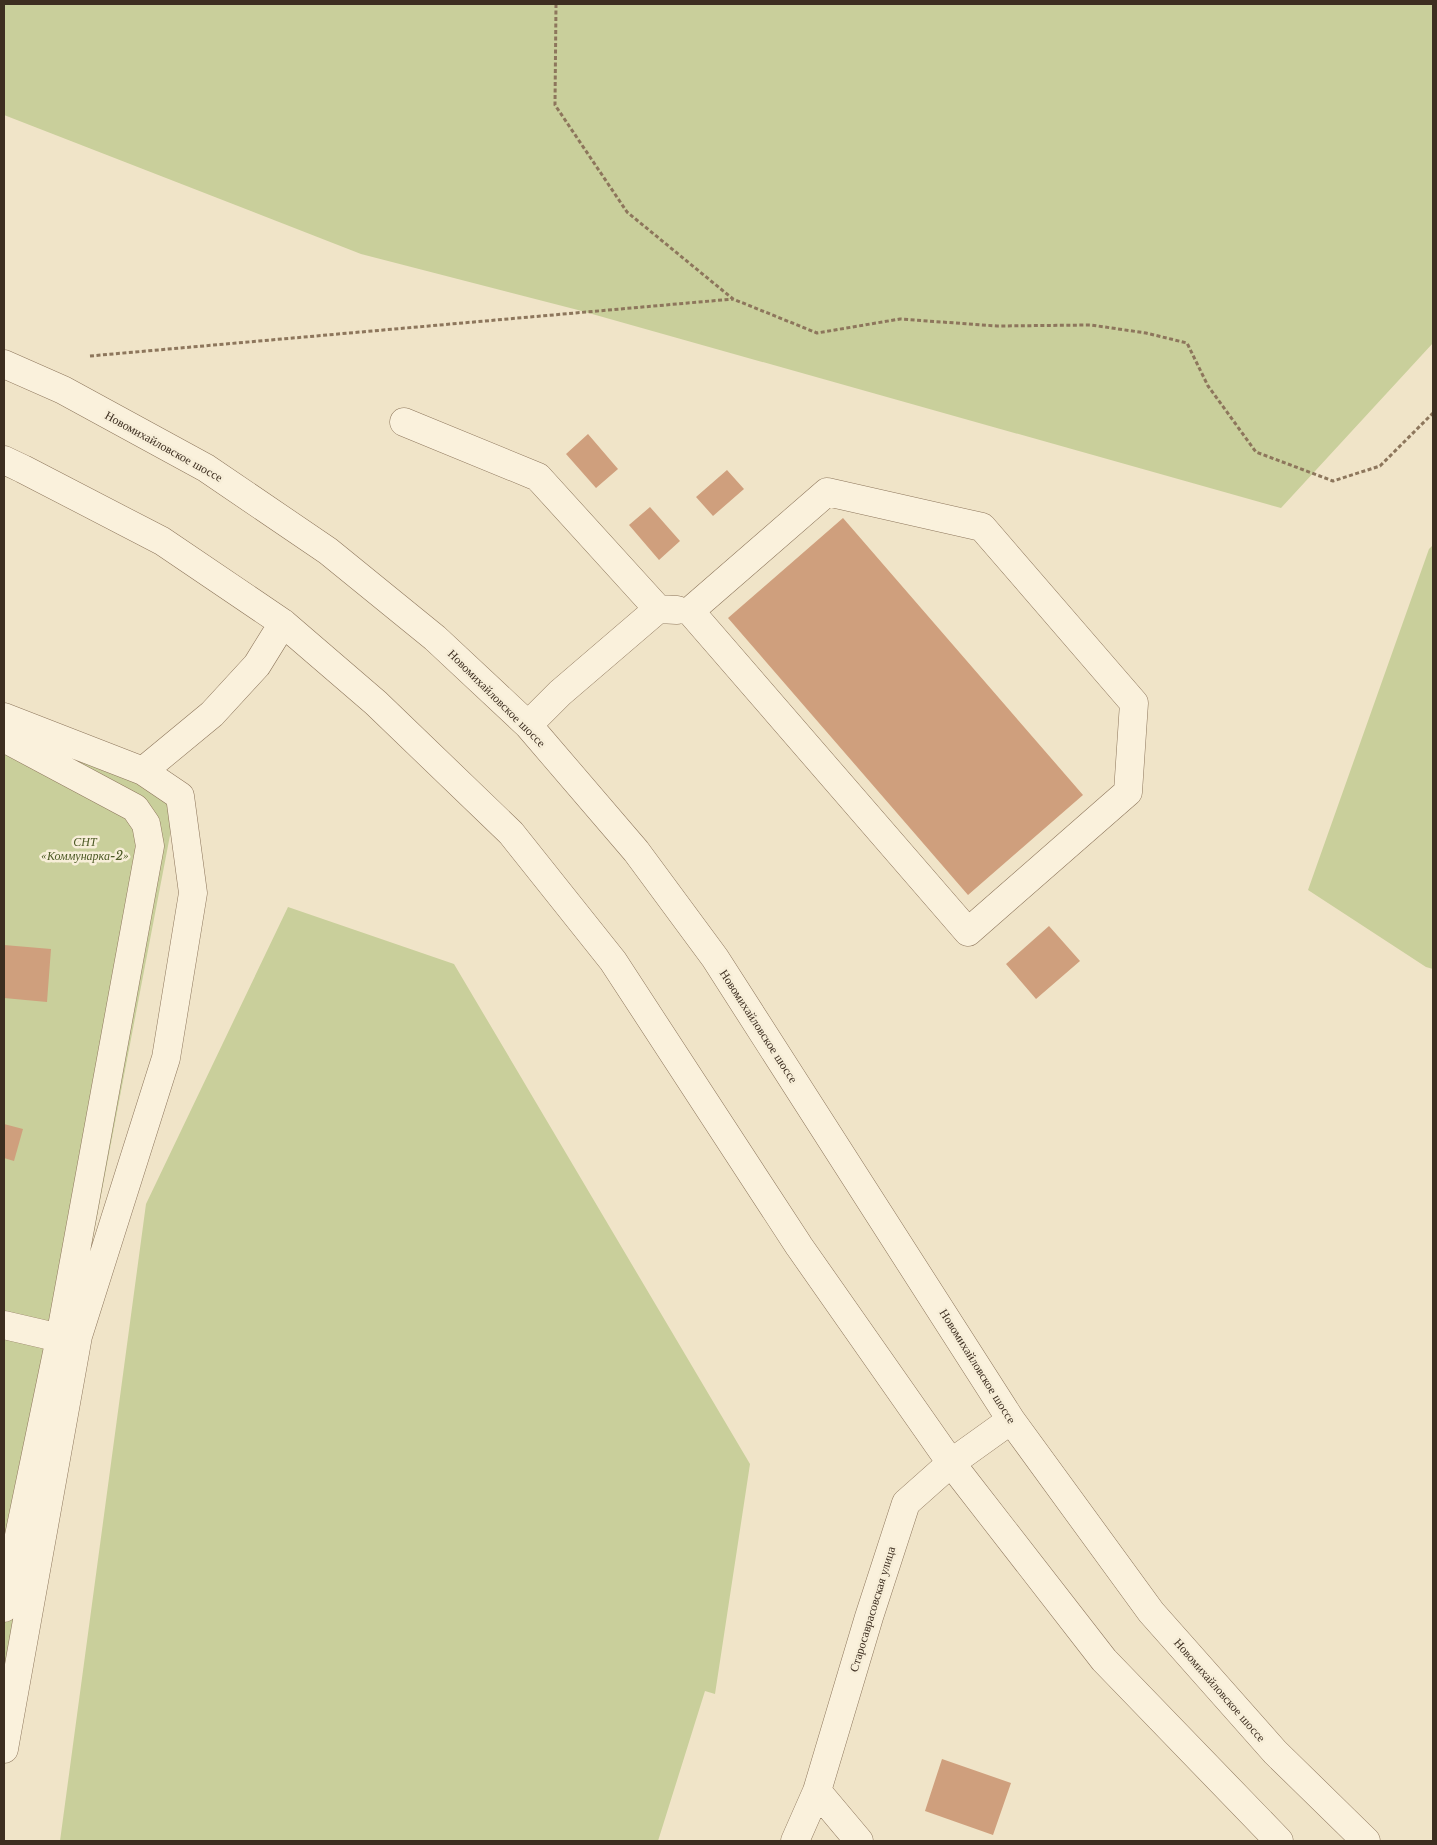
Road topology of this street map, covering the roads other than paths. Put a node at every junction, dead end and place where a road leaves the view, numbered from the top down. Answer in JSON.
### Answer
{"nodes":[{"id":1,"x":4,"y":364,"type":"edge"},
{"id":2,"x":404,"y":422,"type":"dead end"},
{"id":3,"x":4,"y":460,"type":"edge"},
{"id":4,"x":658,"y":609,"type":"junction"},
{"id":5,"x":690,"y":611,"type":"junction"},
{"id":6,"x":283,"y":623,"type":"junction"},
{"id":7,"x":4,"y":717,"type":"edge"},
{"id":8,"x":528,"y":724,"type":"junction"},
{"id":9,"x":4,"y":738,"type":"edge"},
{"id":10,"x":143,"y":771,"type":"junction"},
{"id":11,"x":4,"y":1325,"type":"edge"},
{"id":12,"x":60,"y":1338,"type":"junction"},
{"id":13,"x":1011,"y":1420,"type":"junction"},
{"id":14,"x":950,"y":1463,"type":"junction"},
{"id":15,"x":4,"y":1608,"type":"edge"},
{"id":16,"x":4,"y":1749,"type":"edge"},
{"id":17,"x":817,"y":1791,"type":"junction"},
{"id":18,"x":795,"y":1841,"type":"edge"},
{"id":19,"x":859,"y":1841,"type":"edge"},
{"id":20,"x":1279,"y":1841,"type":"edge"},
{"id":21,"x":1366,"y":1841,"type":"edge"}],
"edges":[{"from":1,"to":8,"type":"street","name":"Новомихайловское шоссе"},
{"from":2,"to":4,"type":"street"},
{"from":3,"to":6,"type":"street"},
{"from":4,"to":5,"type":"street"},
{"from":4,"to":8,"type":"street"},
{"from":5,"to":5,"type":"street"},
{"from":6,"to":10,"type":"street"},
{"from":6,"to":14,"type":"street"},
{"from":7,"to":10,"type":"street"},
{"from":8,"to":13,"type":"street","name":"Новомихайловское шоссе"},
{"from":9,"to":12,"type":"street"},
{"from":10,"to":16,"type":"street"},
{"from":11,"to":12,"type":"street"},
{"from":12,"to":15,"type":"street"},
{"from":13,"to":14,"type":"street","name":"Старосаврасовская улица"},
{"from":13,"to":21,"type":"street","name":"Новомихайловское шоссе"},
{"from":14,"to":17,"type":"street","name":"Старосаврасовская улица"},
{"from":14,"to":20,"type":"street"},
{"from":17,"to":18,"type":"street","name":"Старосаврасовская улица"},
{"from":17,"to":19,"type":"street"}]}
